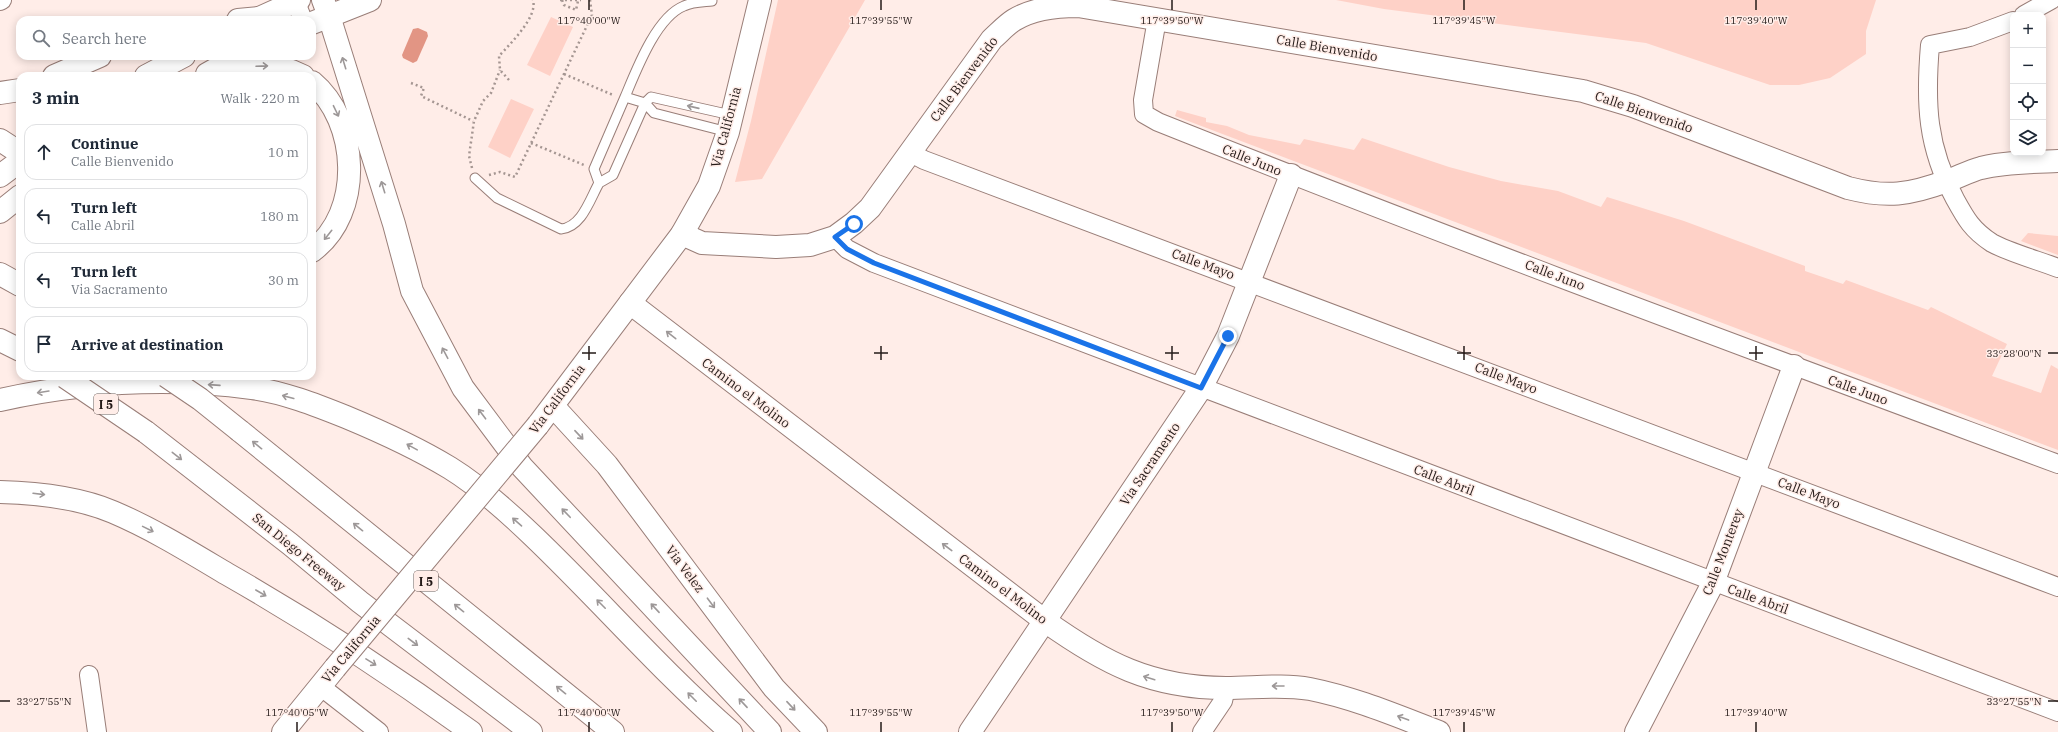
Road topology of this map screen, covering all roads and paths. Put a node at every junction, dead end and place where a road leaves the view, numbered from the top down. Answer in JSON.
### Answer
{"nodes":[{"id":1,"x":370,"y":0,"type":"edge"},
{"id":2,"x":533,"y":0,"type":"edge"},
{"id":3,"x":561,"y":0,"type":"edge"},
{"id":4,"x":590,"y":0,"type":"edge"},
{"id":5,"x":760,"y":0,"type":"edge"},
{"id":6,"x":2051,"y":0,"type":"edge"},
{"id":7,"x":579,"y":1,"type":"edge"},
{"id":8,"x":712,"y":1,"type":"edge"},
{"id":9,"x":298,"y":5,"type":"edge"},
{"id":10,"x":2029,"y":12,"type":"edge"},
{"id":11,"x":321,"y":13,"type":"edge"},
{"id":12,"x":261,"y":16,"type":"edge"},
{"id":13,"x":1157,"y":19,"type":"junction"},
{"id":14,"x":2010,"y":23,"type":"edge"},
{"id":15,"x":91,"y":60,"type":"edge"},
{"id":16,"x":176,"y":60,"type":"edge"},
{"id":17,"x":233,"y":60,"type":"edge"},
{"id":18,"x":500,"y":70,"type":"junction"},
{"id":19,"x":63,"y":72,"type":"edge"},
{"id":20,"x":154,"y":72,"type":"edge"},
{"id":21,"x":210,"y":72,"type":"edge"},
{"id":22,"x":229,"y":72,"type":"edge"},
{"id":23,"x":296,"y":72,"type":"edge"},
{"id":24,"x":564,"y":74,"type":"junction"},
{"id":25,"x":508,"y":80,"type":"dead end"},
{"id":26,"x":411,"y":83,"type":"dead end"},
{"id":27,"x":316,"y":86,"type":"edge"},
{"id":28,"x":16,"y":91,"type":"edge"},
{"id":29,"x":0,"y":93,"type":"edge"},
{"id":30,"x":625,"y":97,"type":"junction"},
{"id":31,"x":645,"y":103,"type":"junction"},
{"id":32,"x":474,"y":121,"type":"junction"},
{"id":33,"x":730,"y":124,"type":"junction"},
{"id":34,"x":0,"y":140,"type":"edge"},
{"id":35,"x":531,"y":143,"type":"junction"},
{"id":36,"x":16,"y":150,"type":"edge"},
{"id":37,"x":909,"y":152,"type":"junction"},
{"id":38,"x":2058,"y":161,"type":"edge"},
{"id":39,"x":16,"y":164,"type":"edge"},
{"id":40,"x":594,"y":169,"type":"junction"},
{"id":41,"x":1291,"y":175,"type":"junction"},
{"id":42,"x":0,"y":176,"type":"edge"},
{"id":43,"x":475,"y":178,"type":"junction"},
{"id":44,"x":1946,"y":181,"type":"junction"},
{"id":45,"x":599,"y":183,"type":"junction"},
{"id":46,"x":16,"y":199,"type":"edge"},
{"id":47,"x":0,"y":212,"type":"edge"},
{"id":48,"x":682,"y":234,"type":"junction"},
{"id":49,"x":835,"y":237,"type":"junction"},
{"id":50,"x":316,"y":247,"type":"edge"},
{"id":51,"x":2058,"y":268,"type":"edge"},
{"id":52,"x":0,"y":274,"type":"edge"},
{"id":53,"x":1250,"y":281,"type":"junction"},
{"id":54,"x":16,"y":283,"type":"edge"},
{"id":55,"x":630,"y":304,"type":"junction"},
{"id":56,"x":0,"y":340,"type":"edge"},
{"id":57,"x":16,"y":348,"type":"edge"},
{"id":58,"x":0,"y":353,"type":"edge"},
{"id":59,"x":16,"y":359,"type":"edge"},
{"id":60,"x":1794,"y":366,"type":"junction"},
{"id":61,"x":70,"y":380,"type":"edge"},
{"id":62,"x":172,"y":380,"type":"edge"},
{"id":63,"x":1201,"y":388,"type":"junction"},
{"id":64,"x":0,"y":400,"type":"edge"},
{"id":65,"x":553,"y":406,"type":"junction"},
{"id":66,"x":2058,"y":464,"type":"edge"},
{"id":67,"x":1753,"y":471,"type":"junction"},
{"id":68,"x":0,"y":492,"type":"edge"},
{"id":69,"x":1713,"y":583,"type":"junction"},
{"id":70,"x":2058,"y":587,"type":"edge"},
{"id":71,"x":1045,"y":621,"type":"junction"},
{"id":72,"x":89,"y":675,"type":"dead end"},
{"id":73,"x":320,"y":686,"type":"junction"},
{"id":74,"x":1226,"y":688,"type":"junction"},
{"id":75,"x":2058,"y":712,"type":"edge"},
{"id":76,"x":97,"y":732,"type":"edge"},
{"id":77,"x":283,"y":732,"type":"edge"},
{"id":78,"x":379,"y":732,"type":"edge"},
{"id":79,"x":471,"y":732,"type":"edge"},
{"id":80,"x":531,"y":732,"type":"edge"},
{"id":81,"x":613,"y":732,"type":"edge"},
{"id":82,"x":732,"y":732,"type":"edge"},
{"id":83,"x":770,"y":732,"type":"edge"},
{"id":84,"x":816,"y":732,"type":"edge"},
{"id":85,"x":970,"y":732,"type":"edge"},
{"id":86,"x":1202,"y":732,"type":"edge"},
{"id":87,"x":1439,"y":732,"type":"edge"},
{"id":88,"x":1636,"y":732,"type":"edge"}],
"edges":[{"from":1,"to":11,"type":"main road"},
{"from":2,"to":18,"type":"path"},
{"from":3,"to":7,"type":"path"},
{"from":3,"to":7,"type":"path"},
{"from":4,"to":24,"type":"path"},
{"from":5,"to":33,"type":"main road","name":"Via California"},
{"from":6,"to":10,"type":"street"},
{"from":8,"to":30,"type":"lane"},
{"from":9,"to":12,"type":"main road"},
{"from":83,"to":11,"type":"main road","one_way":true},
{"from":13,"to":37,"type":"main road","name":"Calle Bienvenido"},
{"from":13,"to":41,"type":"street","name":"Calle Juno"},
{"from":13,"to":44,"type":"main road","name":"Calle Bienvenido"},
{"from":14,"to":44,"type":"street"},
{"from":15,"to":19,"type":"main road"},
{"from":16,"to":20,"type":"main road"},
{"from":17,"to":21,"type":"main road"},
{"from":18,"to":25,"type":"path"},
{"from":18,"to":32,"type":"path"},
{"from":22,"to":23,"type":"main road","one_way":true},
{"from":24,"to":30,"type":"path"},
{"from":24,"to":35,"type":"path"},
{"from":26,"to":32,"type":"path"},
{"from":27,"to":50,"type":"main road","one_way":true},
{"from":28,"to":29,"type":"main road"},
{"from":30,"to":31,"type":"lane"},
{"from":30,"to":40,"type":"lane"},
{"from":31,"to":33,"type":"lane"},
{"from":33,"to":31,"type":"lane","one_way":true},
{"from":31,"to":45,"type":"lane"},
{"from":32,"to":43,"type":"path"},
{"from":33,"to":48,"type":"main road","name":"Via California"},
{"from":34,"to":36,"type":"main road"},
{"from":35,"to":40,"type":"path"},
{"from":35,"to":43,"type":"path"},
{"from":37,"to":49,"type":"main road","name":"Calle Bienvenido"},
{"from":37,"to":53,"type":"street","name":"Calle Mayo"},
{"from":38,"to":44,"type":"main road","name":"Calle Bienvenido"},
{"from":39,"to":42,"type":"main road"},
{"from":40,"to":45,"type":"lane"},
{"from":41,"to":53,"type":"main road","name":"Via Sacramento"},
{"from":41,"to":60,"type":"street","name":"Calle Juno"},
{"from":43,"to":45,"type":"lane"},
{"from":44,"to":51,"type":"street"},
{"from":46,"to":47,"type":"main road"},
{"from":48,"to":49,"type":"main road","name":"Calle Bienvenido"},
{"from":48,"to":55,"type":"main road","name":"Via California"},
{"from":49,"to":63,"type":"street","name":"Calle Abril"},
{"from":52,"to":54,"type":"main road"},
{"from":53,"to":63,"type":"main road","name":"Via Sacramento"},
{"from":53,"to":67,"type":"street","name":"Calle Mayo"},
{"from":55,"to":65,"type":"main road","name":"Via California"},
{"from":71,"to":55,"type":"main road","name":"Camino el Molino","one_way":true},
{"from":56,"to":57,"type":"main road"},
{"from":58,"to":59,"type":"main road"},
{"from":60,"to":66,"type":"street","name":"Calle Juno"},
{"from":60,"to":67,"type":"main road","name":"Calle Monterey"},
{"from":61,"to":80,"type":"main road","name":"San Diego Freeway","number":"I 5","one_way":true,"bridge":true},
{"from":81,"to":62,"type":"main road","number":"I 5","one_way":true,"bridge":true},
{"from":63,"to":69,"type":"street","name":"Calle Abril"},
{"from":63,"to":71,"type":"main road","name":"Via Sacramento"},
{"from":82,"to":64,"type":"main road","one_way":true},
{"from":65,"to":73,"type":"main road","name":"Via California","bridge":true},
{"from":65,"to":84,"type":"main road","name":"Via Velez","one_way":true},
{"from":67,"to":69,"type":"main road","name":"Calle Monterey"},
{"from":67,"to":70,"type":"street","name":"Calle Mayo"},
{"from":68,"to":79,"type":"main road","one_way":true},
{"from":69,"to":75,"type":"street","name":"Calle Abril"},
{"from":69,"to":88,"type":"main road","name":"Calle Monterey"},
{"from":74,"to":71,"type":"main road","name":"Camino el Molino","one_way":true},
{"from":71,"to":85,"type":"main road","name":"Via Sacramento"},
{"from":72,"to":76,"type":"street"},
{"from":73,"to":77,"type":"main road","name":"Via California"},
{"from":73,"to":78,"type":"street"},
{"from":74,"to":86,"type":"street"},
{"from":87,"to":74,"type":"main road","name":"Camino el Molino","one_way":true}]}
